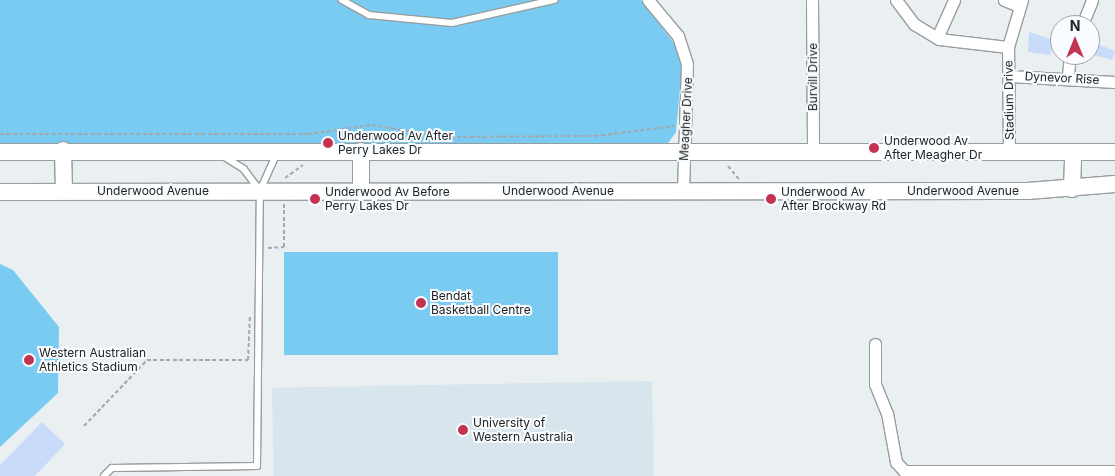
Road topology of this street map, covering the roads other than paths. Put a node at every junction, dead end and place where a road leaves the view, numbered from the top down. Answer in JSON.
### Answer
{"nodes":[{"id":1,"x":342,"y":0,"type":"edge"},
{"id":2,"x":554,"y":0,"type":"edge"},
{"id":3,"x":648,"y":0,"type":"edge"},
{"id":4,"x":812,"y":0,"type":"edge"},
{"id":5,"x":896,"y":0,"type":"edge"},
{"id":6,"x":954,"y":0,"type":"edge"},
{"id":7,"x":1004,"y":0,"type":"edge"},
{"id":8,"x":1092,"y":0,"type":"edge"},
{"id":9,"x":1021,"y":3,"type":"edge"},
{"id":10,"x":1086,"y":15,"type":"edge"},
{"id":11,"x":937,"y":38,"type":"junction"},
{"id":12,"x":1008,"y":47,"type":"junction"},
{"id":13,"x":1069,"y":65,"type":"edge"},
{"id":14,"x":1009,"y":76,"type":"junction"},
{"id":15,"x":1068,"y":76,"type":"junction"},
{"id":16,"x":1114,"y":82,"type":"edge"},
{"id":17,"x":63,"y":150,"type":"junction"},
{"id":18,"x":210,"y":150,"type":"junction"},
{"id":19,"x":279,"y":150,"type":"junction"},
{"id":20,"x":361,"y":151,"type":"junction"},
{"id":21,"x":0,"y":152,"type":"edge"},
{"id":22,"x":1115,"y":152,"type":"edge"},
{"id":23,"x":1073,"y":153,"type":"junction"},
{"id":24,"x":683,"y":154,"type":"junction"},
{"id":25,"x":813,"y":154,"type":"junction"},
{"id":26,"x":1009,"y":154,"type":"junction"},
{"id":27,"x":1115,"y":184,"type":"edge"},
{"id":28,"x":1072,"y":189,"type":"junction"},
{"id":29,"x":64,"y":191,"type":"junction"},
{"id":30,"x":260,"y":191,"type":"junction"},
{"id":31,"x":361,"y":191,"type":"junction"},
{"id":32,"x":683,"y":191,"type":"junction"},
{"id":33,"x":0,"y":192,"type":"edge"},
{"id":34,"x":875,"y":344,"type":"dead end"},
{"id":35,"x":1115,"y":471,"type":"edge"},
{"id":36,"x":104,"y":476,"type":"edge"}],
"edges":[{"from":1,"to":2,"type":"lane"},
{"from":3,"to":24,"type":"street","name":"Meagher Drive"},
{"from":4,"to":25,"type":"street","name":"Burvill Drive"},
{"from":5,"to":11,"type":"street","name":"Stadium Drive"},
{"from":6,"to":11,"type":"street"},
{"from":7,"to":9,"type":"street"},
{"from":8,"to":10,"type":"street"},
{"from":9,"to":12,"type":"street","name":"Stadium Drive"},
{"from":11,"to":12,"type":"street","name":"Stadium Drive"},
{"from":12,"to":14,"type":"street","name":"Stadium Drive"},
{"from":13,"to":15,"type":"street"},
{"from":14,"to":15,"type":"street","name":"Dynevor Rise"},
{"from":14,"to":26,"type":"street","name":"Stadium Drive"},
{"from":15,"to":16,"type":"street","name":"Dynevor Rise"},
{"from":17,"to":18,"type":"main road"},
{"from":17,"to":21,"type":"main road"},
{"from":17,"to":29,"type":"main road"},
{"from":18,"to":19,"type":"main road"},
{"from":18,"to":30,"type":"lane"},
{"from":19,"to":20,"type":"main road"},
{"from":19,"to":30,"type":"lane"},
{"from":20,"to":24,"type":"main road"},
{"from":20,"to":31,"type":"main road"},
{"from":22,"to":23,"type":"main road"},
{"from":23,"to":26,"type":"main road"},
{"from":23,"to":28,"type":"main road"},
{"from":24,"to":25,"type":"main road"},
{"from":24,"to":32,"type":"street","name":"Meagher Drive"},
{"from":25,"to":26,"type":"main road"},
{"from":27,"to":28,"type":"main road","name":"Underwood Avenue"},
{"from":28,"to":32,"type":"main road","name":"Underwood Avenue"},
{"from":29,"to":30,"type":"main road","name":"Underwood Avenue"},
{"from":29,"to":33,"type":"main road","name":"Underwood Avenue"},
{"from":30,"to":31,"type":"main road","name":"Underwood Avenue"},
{"from":30,"to":36,"type":"lane"},
{"from":31,"to":32,"type":"main road","name":"Underwood Avenue"},
{"from":34,"to":35,"type":"street"}]}
